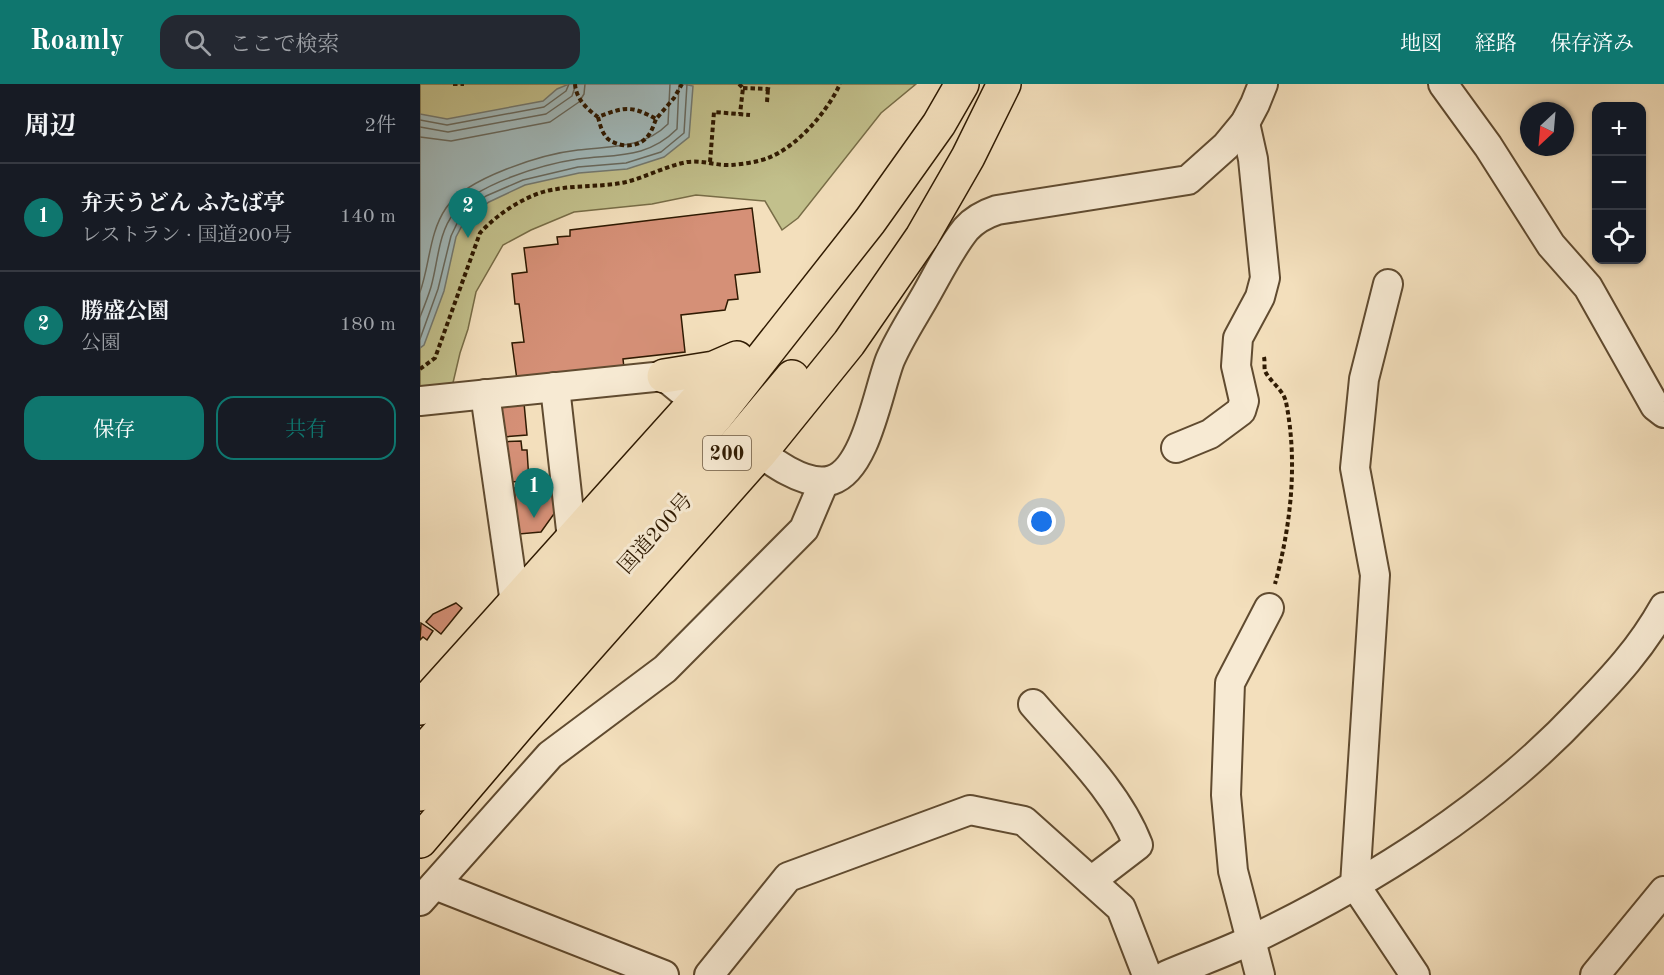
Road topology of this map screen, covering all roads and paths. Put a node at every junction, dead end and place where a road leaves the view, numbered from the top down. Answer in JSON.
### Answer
{"nodes":[{"id":1,"x":453,"y":84,"type":"edge"},
{"id":2,"x":464,"y":84,"type":"edge"},
{"id":3,"x":575,"y":84,"type":"edge"},
{"id":4,"x":682,"y":84,"type":"edge"},
{"id":5,"x":840,"y":84,"type":"edge"},
{"id":6,"x":955,"y":84,"type":"edge"},
{"id":7,"x":962,"y":84,"type":"edge"},
{"id":8,"x":999,"y":84,"type":"edge"},
{"id":9,"x":1004,"y":84,"type":"edge"},
{"id":10,"x":1263,"y":84,"type":"edge"},
{"id":11,"x":1443,"y":84,"type":"edge"},
{"id":12,"x":741,"y":86,"type":"edge"},
{"id":13,"x":769,"y":87,"type":"edge"},
{"id":14,"x":767,"y":102,"type":"dead end"},
{"id":15,"x":740,"y":114,"type":"junction"},
{"id":16,"x":750,"y":115,"type":"dead end"},
{"id":17,"x":598,"y":117,"type":"junction"},
{"id":18,"x":657,"y":119,"type":"junction"},
{"id":19,"x":1245,"y":123,"type":"junction"},
{"id":20,"x":710,"y":162,"type":"junction"},
{"id":21,"x":1388,"y":284,"type":"dead end"},
{"id":22,"x":1264,"y":349,"type":"dead end"},
{"id":23,"x":742,"y":356,"type":"junction"},
{"id":24,"x":420,"y":369,"type":"edge"},
{"id":25,"x":664,"y":376,"type":"junction"},
{"id":26,"x":555,"y":387,"type":"junction"},
{"id":27,"x":485,"y":394,"type":"junction"},
{"id":28,"x":420,"y":401,"type":"edge"},
{"id":29,"x":705,"y":410,"type":"junction"},
{"id":30,"x":1664,"y":412,"type":"edge"},
{"id":31,"x":750,"y":446,"type":"junction"},
{"id":32,"x":1176,"y":448,"type":"dead end"},
{"id":33,"x":824,"y":482,"type":"junction"},
{"id":34,"x":572,"y":539,"type":"junction"},
{"id":35,"x":515,"y":603,"type":"junction"},
{"id":36,"x":1664,"y":607,"type":"edge"},
{"id":37,"x":1269,"y":608,"type":"joint"},
{"id":38,"x":1033,"y":704,"type":"dead end"},
{"id":39,"x":420,"y":708,"type":"edge"},
{"id":40,"x":420,"y":755,"type":"edge"},
{"id":41,"x":420,"y":794,"type":"edge"},
{"id":42,"x":420,"y":841,"type":"edge"},
{"id":43,"x":1091,"y":881,"type":"junction"},
{"id":44,"x":1355,"y":885,"type":"junction"},
{"id":45,"x":1664,"y":891,"type":"edge"},
{"id":46,"x":428,"y":893,"type":"edge"},
{"id":47,"x":1250,"y":940,"type":"junction"},
{"id":48,"x":664,"y":975,"type":"edge"},
{"id":49,"x":709,"y":975,"type":"edge"},
{"id":50,"x":1147,"y":975,"type":"edge"},
{"id":51,"x":1167,"y":975,"type":"edge"},
{"id":52,"x":1260,"y":975,"type":"edge"},
{"id":53,"x":1415,"y":975,"type":"edge"},
{"id":54,"x":1595,"y":975,"type":"edge"}],
"edges":[{"from":1,"to":2,"type":"path"},
{"from":3,"to":17,"type":"path"},
{"from":4,"to":18,"type":"path"},
{"from":5,"to":20,"type":"path"},
{"from":6,"to":23,"type":"highway"},
{"from":7,"to":29,"type":"highway","name":"国道200号","number":"200"},
{"from":8,"to":31,"type":"highway","name":"国道200号","number":"200"},
{"from":9,"to":31,"type":"highway"},
{"from":10,"to":19,"type":"street"},
{"from":11,"to":30,"type":"street"},
{"from":12,"to":13,"type":"path"},
{"from":12,"to":15,"type":"path"},
{"from":13,"to":14,"type":"path"},
{"from":15,"to":16,"type":"path"},
{"from":15,"to":20,"type":"path"},
{"from":17,"to":18,"type":"path"},
{"from":17,"to":18,"type":"path"},
{"from":19,"to":32,"type":"street"},
{"from":19,"to":33,"type":"street"},
{"from":20,"to":24,"type":"path"},
{"from":21,"to":44,"type":"street"},
{"from":22,"to":37,"type":"path"},
{"from":23,"to":25,"type":"highway"},
{"from":23,"to":29,"type":"highway"},
{"from":25,"to":26,"type":"street"},
{"from":25,"to":29,"type":"street"},
{"from":26,"to":27,"type":"street"},
{"from":26,"to":34,"type":"street"},
{"from":27,"to":28,"type":"street"},
{"from":27,"to":35,"type":"street"},
{"from":29,"to":31,"type":"street"},
{"from":29,"to":34,"type":"highway"},
{"from":29,"to":40,"type":"highway","name":"国道200号","number":"200"},
{"from":31,"to":33,"type":"street"},
{"from":31,"to":41,"type":"highway","name":"国道200号","number":"200"},
{"from":31,"to":42,"type":"highway"},
{"from":33,"to":46,"type":"street"},
{"from":34,"to":35,"type":"highway"},
{"from":35,"to":39,"type":"highway"},
{"from":36,"to":44,"type":"street"},
{"from":37,"to":47,"type":"street"},
{"from":38,"to":43,"type":"street"},
{"from":43,"to":49,"type":"street"},
{"from":43,"to":50,"type":"street"},
{"from":44,"to":47,"type":"street"},
{"from":44,"to":53,"type":"street"},
{"from":45,"to":54,"type":"street"},
{"from":46,"to":48,"type":"street"},
{"from":47,"to":51,"type":"street"},
{"from":47,"to":52,"type":"street"}]}
